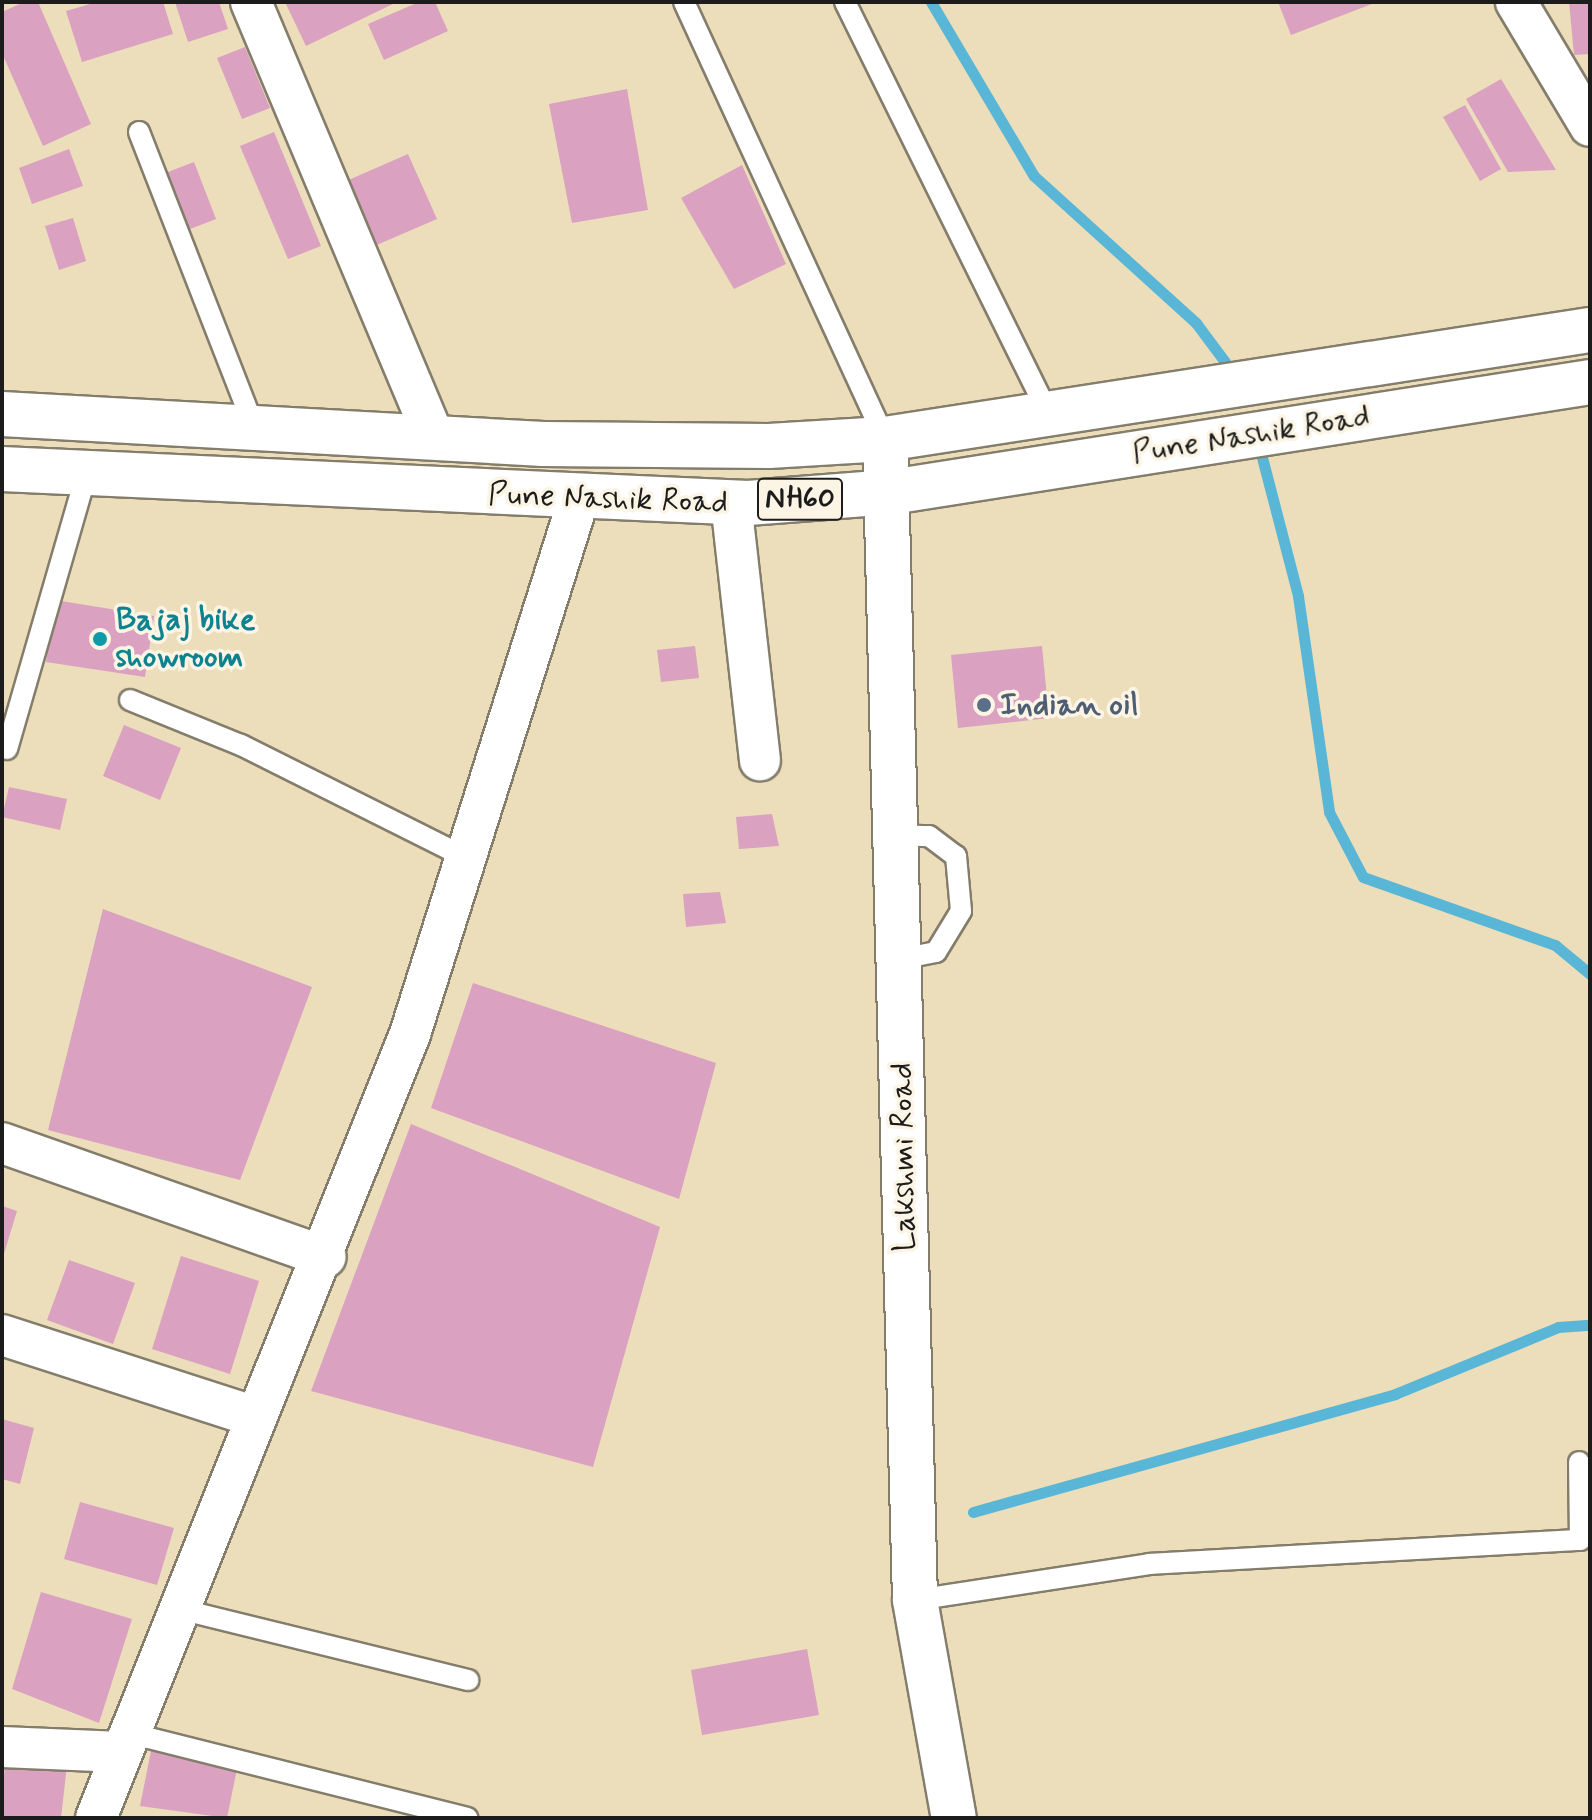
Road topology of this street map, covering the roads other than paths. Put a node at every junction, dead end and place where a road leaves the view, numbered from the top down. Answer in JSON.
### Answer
{"nodes":[{"id":1,"x":251,"y":2,"type":"edge"},
{"id":2,"x":684,"y":2,"type":"edge"},
{"id":3,"x":845,"y":2,"type":"edge"},
{"id":4,"x":1516,"y":2,"type":"edge"},
{"id":5,"x":1590,"y":126,"type":"edge"},
{"id":6,"x":139,"y":132,"type":"dead end"},
{"id":7,"x":1590,"y":330,"type":"edge"},
{"id":8,"x":1590,"y":382,"type":"edge"},
{"id":9,"x":2,"y":414,"type":"edge"},
{"id":10,"x":1049,"y":414,"type":"junction"},
{"id":11,"x":254,"y":427,"type":"junction"},
{"id":12,"x":433,"y":436,"type":"junction"},
{"id":13,"x":885,"y":439,"type":"junction"},
{"id":14,"x":2,"y":469,"type":"edge"},
{"id":15,"x":86,"y":475,"type":"junction"},
{"id":16,"x":891,"y":492,"type":"junction"},
{"id":17,"x":579,"y":498,"type":"junction"},
{"id":18,"x":731,"y":502,"type":"junction"},
{"id":19,"x":130,"y":700,"type":"dead end"},
{"id":20,"x":7,"y":749,"type":"dead end"},
{"id":21,"x":760,"y":760,"type":"dead end"},
{"id":22,"x":896,"y":835,"type":"junction"},
{"id":23,"x":471,"y":860,"type":"junction"},
{"id":24,"x":899,"y":959,"type":"junction"},
{"id":25,"x":2,"y":1143,"type":"edge"},
{"id":26,"x":326,"y":1257,"type":"junction"},
{"id":27,"x":2,"y":1335,"type":"edge"},
{"id":28,"x":256,"y":1417,"type":"junction"},
{"id":29,"x":1579,"y":1462,"type":"dead end"},
{"id":30,"x":915,"y":1600,"type":"junction"},
{"id":31,"x":179,"y":1609,"type":"junction"},
{"id":32,"x":468,"y":1680,"type":"dead end"},
{"id":33,"x":125,"y":1742,"type":"junction"},
{"id":34,"x":2,"y":1747,"type":"edge"},
{"id":35,"x":96,"y":1818,"type":"edge"},
{"id":36,"x":467,"y":1818,"type":"edge"},
{"id":37,"x":954,"y":1818,"type":"edge"}],
"edges":[{"from":1,"to":12,"type":"street"},
{"from":2,"to":13,"type":"lane"},
{"from":3,"to":10,"type":"lane"},
{"from":4,"to":5,"type":"street"},
{"from":6,"to":11,"type":"lane"},
{"from":7,"to":10,"type":"main road","name":"Pune Nashik Road","number":"NH60"},
{"from":8,"to":16,"type":"main road","name":"Pune Nashik Road","number":"NH60"},
{"from":9,"to":11,"type":"main road","name":"Pune Nashik Road","number":"NH60"},
{"from":10,"to":13,"type":"main road","name":"Pune Nashik Road","number":"NH60"},
{"from":11,"to":12,"type":"main road","name":"Pune Nashik Road","number":"NH60"},
{"from":12,"to":13,"type":"main road","name":"Pune Nashik Road","number":"NH60"},
{"from":13,"to":16,"type":"main road","name":"Lakshmi Road"},
{"from":14,"to":15,"type":"main road","name":"Pune Nashik Road","number":"NH60"},
{"from":15,"to":17,"type":"main road","name":"Pune Nashik Road","number":"NH60"},
{"from":15,"to":20,"type":"lane"},
{"from":16,"to":18,"type":"main road","name":"Pune Nashik Road","number":"NH60"},
{"from":16,"to":22,"type":"main road","name":"Lakshmi Road"},
{"from":17,"to":18,"type":"main road","name":"Pune Nashik Road","number":"NH60"},
{"from":17,"to":23,"type":"street"},
{"from":18,"to":21,"type":"street"},
{"from":19,"to":23,"type":"lane"},
{"from":22,"to":24,"type":"main road","name":"Lakshmi Road"},
{"from":22,"to":24,"type":"lane"},
{"from":23,"to":26,"type":"street"},
{"from":24,"to":30,"type":"main road","name":"Lakshmi Road"},
{"from":25,"to":26,"type":"street"},
{"from":26,"to":28,"type":"street"},
{"from":27,"to":28,"type":"street"},
{"from":28,"to":31,"type":"street"},
{"from":29,"to":30,"type":"lane"},
{"from":30,"to":37,"type":"main road","name":"Lakshmi Road"},
{"from":31,"to":32,"type":"lane"},
{"from":31,"to":33,"type":"street"},
{"from":33,"to":34,"type":"street"},
{"from":33,"to":35,"type":"street"},
{"from":33,"to":36,"type":"lane"}]}
